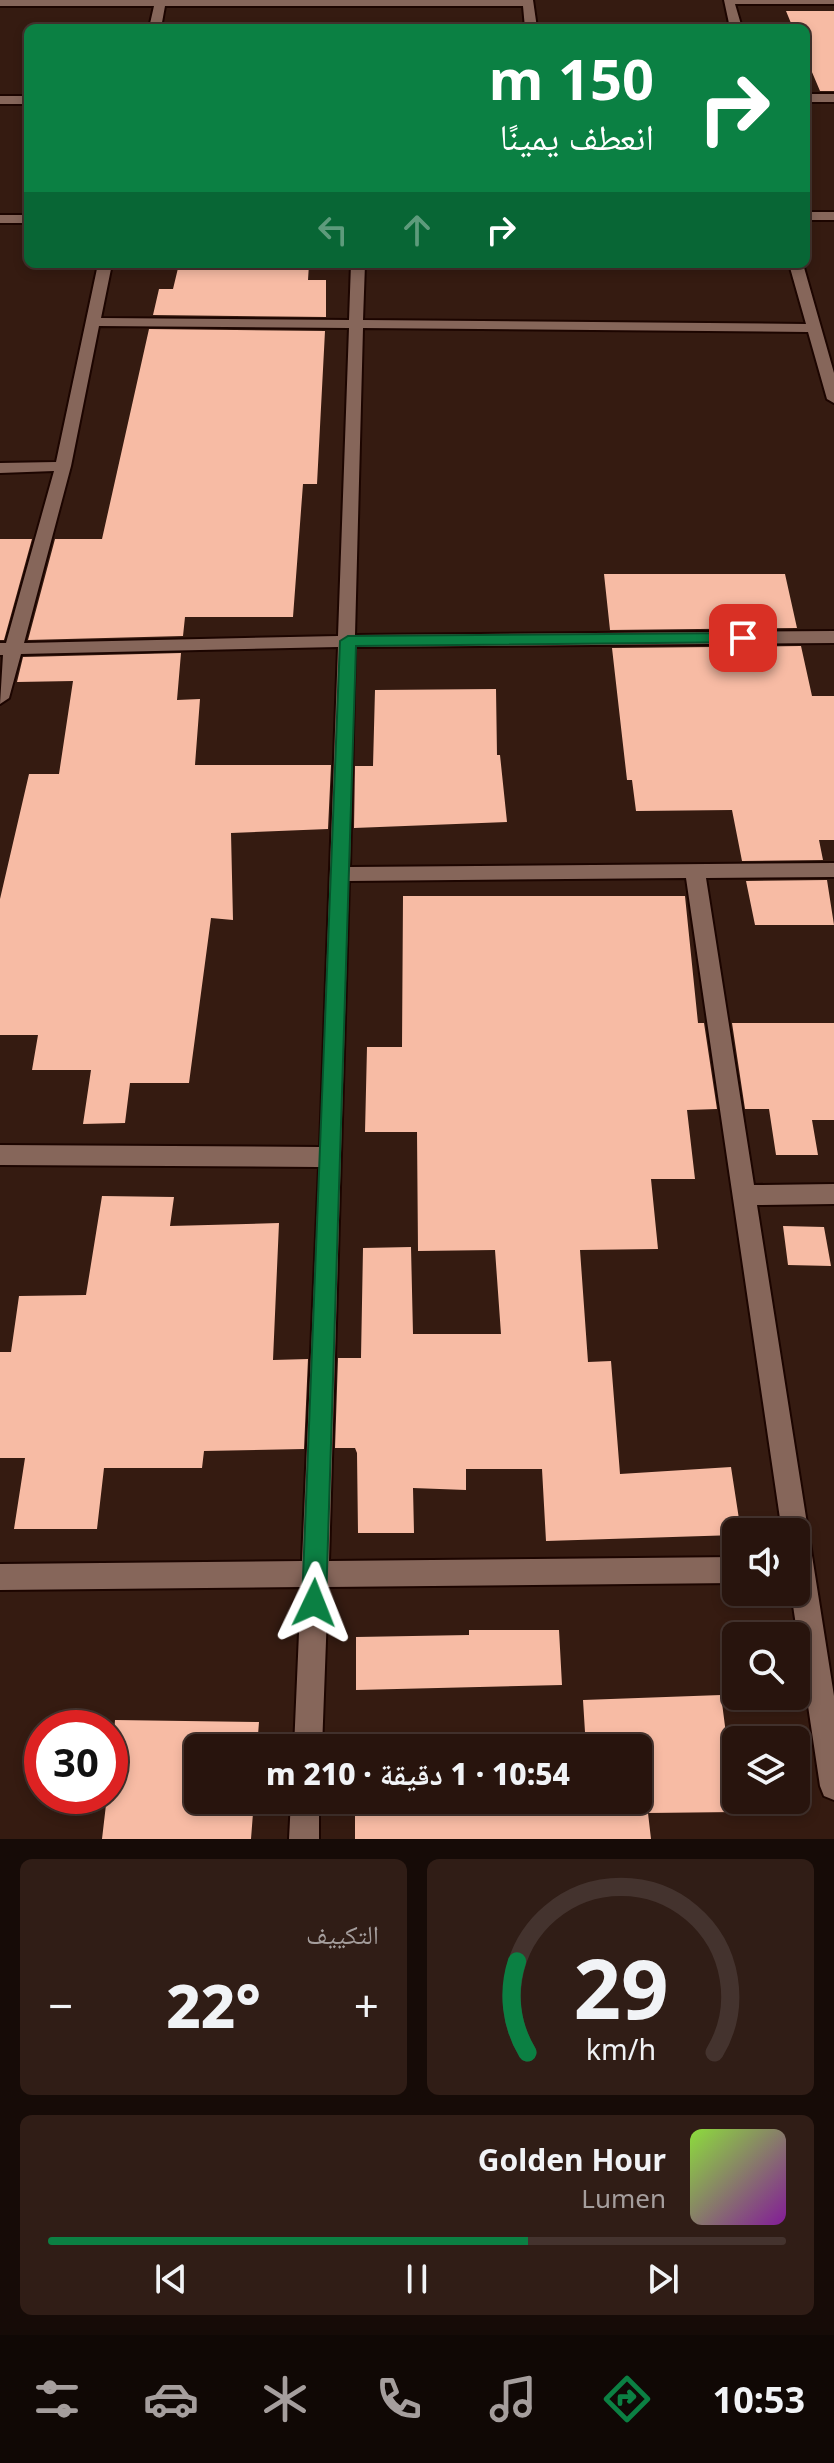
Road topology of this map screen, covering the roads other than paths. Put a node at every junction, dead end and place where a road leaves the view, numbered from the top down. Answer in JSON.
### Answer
{"nodes":[{"id":1,"x":729,"y":0,"type":"edge"},
{"id":2,"x":834,"y":1,"type":"edge"},
{"id":3,"x":528,"y":2,"type":"edge"},
{"id":4,"x":0,"y":3,"type":"edge"},
{"id":5,"x":160,"y":4,"type":"junction"},
{"id":6,"x":156,"y":24,"type":"edge"},
{"id":7,"x":531,"y":24,"type":"edge"},
{"id":8,"x":735,"y":24,"type":"edge"},
{"id":9,"x":810,"y":98,"type":"edge"},
{"id":10,"x":834,"y":98,"type":"edge"},
{"id":11,"x":0,"y":100,"type":"edge"},
{"id":12,"x":24,"y":100,"type":"edge"},
{"id":13,"x":810,"y":216,"type":"edge"},
{"id":14,"x":834,"y":216,"type":"edge"},
{"id":15,"x":0,"y":219,"type":"edge"},
{"id":16,"x":24,"y":219,"type":"edge"},
{"id":17,"x":104,"y":268,"type":"edge"},
{"id":18,"x":358,"y":268,"type":"edge"},
{"id":19,"x":797,"y":268,"type":"edge"},
{"id":20,"x":93,"y":322,"type":"junction"},
{"id":21,"x":357,"y":325,"type":"junction"},
{"id":22,"x":814,"y":328,"type":"junction"},
{"id":23,"x":834,"y":399,"type":"edge"},
{"id":24,"x":63,"y":466,"type":"junction"},
{"id":25,"x":0,"y":468,"type":"edge"},
{"id":26,"x":834,"y":637,"type":"edge"},
{"id":27,"x":348,"y":641,"type":"junction"},
{"id":28,"x":6,"y":649,"type":"edge"},
{"id":29,"x":0,"y":698,"type":"edge"},
{"id":30,"x":695,"y":870,"type":"junction"},
{"id":31,"x":834,"y":870,"type":"edge"},
{"id":32,"x":340,"y":874,"type":"junction"},
{"id":33,"x":0,"y":1155,"type":"edge"},
{"id":34,"x":331,"y":1157,"type":"junction"},
{"id":35,"x":834,"y":1194,"type":"edge"},
{"id":36,"x":744,"y":1195,"type":"junction"},
{"id":37,"x":793,"y":1518,"type":"edge"},
{"id":38,"x":722,"y":1570,"type":"edge"},
{"id":39,"x":315,"y":1573,"type":"junction"},
{"id":40,"x":0,"y":1577,"type":"edge"},
{"id":41,"x":804,"y":1606,"type":"edge"},
{"id":42,"x":309,"y":1734,"type":"edge"},
{"id":43,"x":834,"y":1786,"type":"edge"},
{"id":44,"x":305,"y":1814,"type":"edge"},
{"id":45,"x":304,"y":1839,"type":"edge"}],
"edges":[{"from":1,"to":2,"type":"street"},
{"from":1,"to":8,"type":"street"},
{"from":3,"to":5,"type":"street"},
{"from":3,"to":7,"type":"street"},
{"from":4,"to":5,"type":"street"},
{"from":5,"to":6,"type":"street"},
{"from":9,"to":10,"type":"street"},
{"from":11,"to":12,"type":"street"},
{"from":13,"to":14,"type":"street"},
{"from":15,"to":16,"type":"street"},
{"from":17,"to":20,"type":"street"},
{"from":18,"to":21,"type":"street"},
{"from":19,"to":22,"type":"street"},
{"from":20,"to":21,"type":"street"},
{"from":20,"to":24,"type":"street"},
{"from":21,"to":22,"type":"street"},
{"from":21,"to":27,"type":"street"},
{"from":22,"to":23,"type":"street"},
{"from":24,"to":25,"type":"street"},
{"from":24,"to":28,"type":"street"},
{"from":26,"to":27,"type":"street"},
{"from":27,"to":28,"type":"street"},
{"from":27,"to":32,"type":"street"},
{"from":28,"to":29,"type":"street"},
{"from":30,"to":31,"type":"street"},
{"from":30,"to":32,"type":"street"},
{"from":30,"to":36,"type":"street"},
{"from":32,"to":34,"type":"street"},
{"from":33,"to":34,"type":"street"},
{"from":34,"to":39,"type":"street"},
{"from":35,"to":36,"type":"street"},
{"from":36,"to":37,"type":"street"},
{"from":38,"to":39,"type":"street"},
{"from":39,"to":40,"type":"street"},
{"from":39,"to":42,"type":"street"},
{"from":41,"to":43,"type":"street"},
{"from":44,"to":45,"type":"street"}]}
